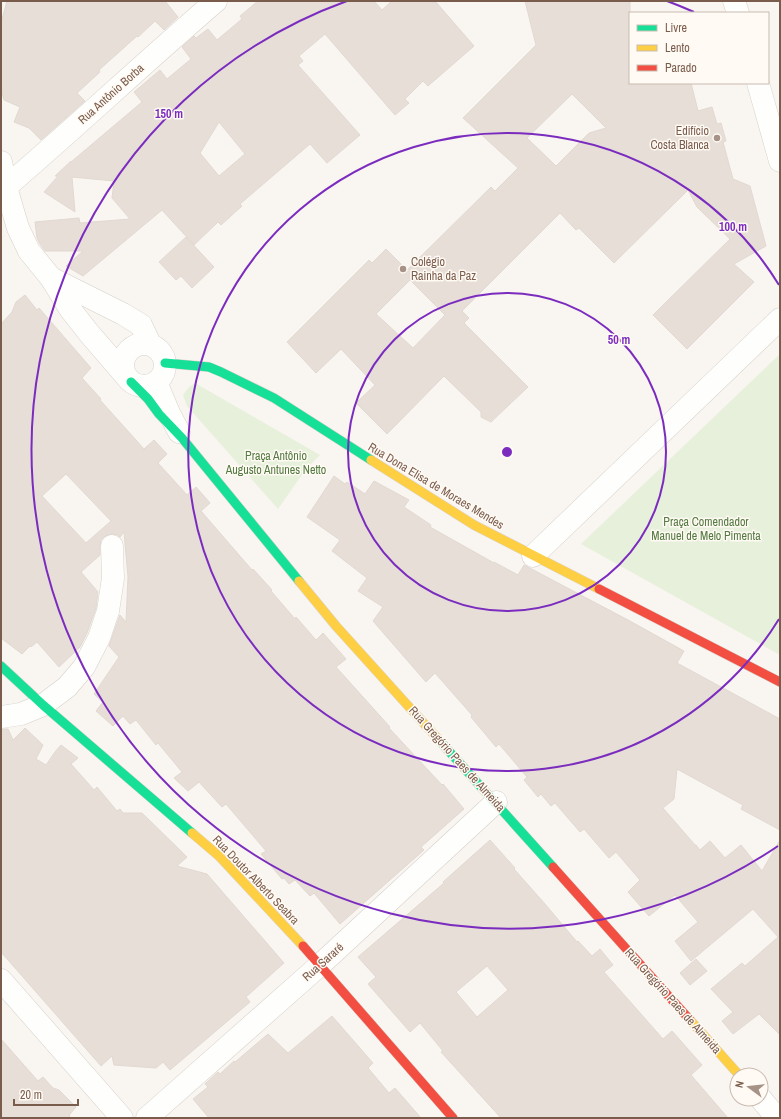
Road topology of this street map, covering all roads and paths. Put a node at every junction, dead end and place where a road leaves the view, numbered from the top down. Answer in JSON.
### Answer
{"nodes":[{"id":1,"x":216,"y":1,"type":"edge"},
{"id":2,"x":734,"y":1,"type":"edge"},
{"id":3,"x":738,"y":12,"type":"edge"},
{"id":4,"x":758,"y":84,"type":"edge"},
{"id":5,"x":780,"y":161,"type":"edge"},
{"id":6,"x":1,"y":162,"type":"edge"},
{"id":7,"x":6,"y":187,"type":"junction"},
{"id":8,"x":51,"y":278,"type":"junction"},
{"id":9,"x":780,"y":318,"type":"edge"},
{"id":10,"x":150,"y":344,"type":"junction"},
{"id":11,"x":161,"y":372,"type":"junction"},
{"id":12,"x":128,"y":378,"type":"junction"},
{"id":13,"x":182,"y":438,"type":"junction"},
{"id":14,"x":112,"y":546,"type":"dead end"},
{"id":15,"x":533,"y":556,"type":"junction"},
{"id":16,"x":1,"y":666,"type":"edge"},
{"id":17,"x":780,"y":682,"type":"edge"},
{"id":18,"x":43,"y":705,"type":"junction"},
{"id":19,"x":1,"y":717,"type":"edge"},
{"id":20,"x":496,"y":802,"type":"junction"},
{"id":21,"x":320,"y":965,"type":"junction"},
{"id":22,"x":1,"y":980,"type":"edge"},
{"id":23,"x":732,"y":1067,"type":"edge"},
{"id":24,"x":767,"y":1107,"type":"edge"},
{"id":25,"x":122,"y":1118,"type":"edge"},
{"id":26,"x":147,"y":1118,"type":"edge"},
{"id":27,"x":453,"y":1118,"type":"edge"},
{"id":28,"x":777,"y":1118,"type":"edge"}],
"edges":[{"from":1,"to":7,"type":"street","name":"Rua Antônio Borba"},
{"from":2,"to":3,"type":"street"},
{"from":4,"to":5,"type":"street"},
{"from":6,"to":7,"type":"street","name":"Rua Gregório Paes de Almeida"},
{"from":7,"to":8,"type":"street","name":"Rua Gregório Paes de Almeida"},
{"from":8,"to":10,"type":"street","name":"Rua Gregório Paes de Almeida"},
{"from":8,"to":12,"type":"street","name":"Rua Gregório Paes de Almeida"},
{"from":9,"to":15,"type":"street"},
{"from":10,"to":11,"type":"street"},
{"from":10,"to":12,"type":"street"},
{"from":11,"to":12,"type":"street"},
{"from":11,"to":13,"type":"street","name":"Rua Gregório Paes de Almeida"},
{"from":11,"to":15,"type":"street","name":"Rua Dona Elisa de Moraes Mendes"},
{"from":12,"to":13,"type":"street","name":"Rua Gregório Paes de Almeida"},
{"from":13,"to":20,"type":"street","name":"Rua Gregório Paes de Almeida"},
{"from":14,"to":18,"type":"street"},
{"from":15,"to":17,"type":"street","name":"Rua Dona Elisa de Moraes Mendes"},
{"from":16,"to":18,"type":"street","name":"Rua Doutor Alberto Seabra"},
{"from":18,"to":19,"type":"street"},
{"from":18,"to":21,"type":"street","name":"Rua Doutor Alberto Seabra"},
{"from":20,"to":21,"type":"street","name":"Rua Sararé"},
{"from":20,"to":23,"type":"street","name":"Rua Gregório Paes de Almeida"},
{"from":21,"to":26,"type":"street","name":"Rua Sararé"},
{"from":21,"to":27,"type":"street","name":"Rua Doutor Alberto Seabra"},
{"from":22,"to":25,"type":"street"},
{"from":24,"to":28,"type":"street"}]}
